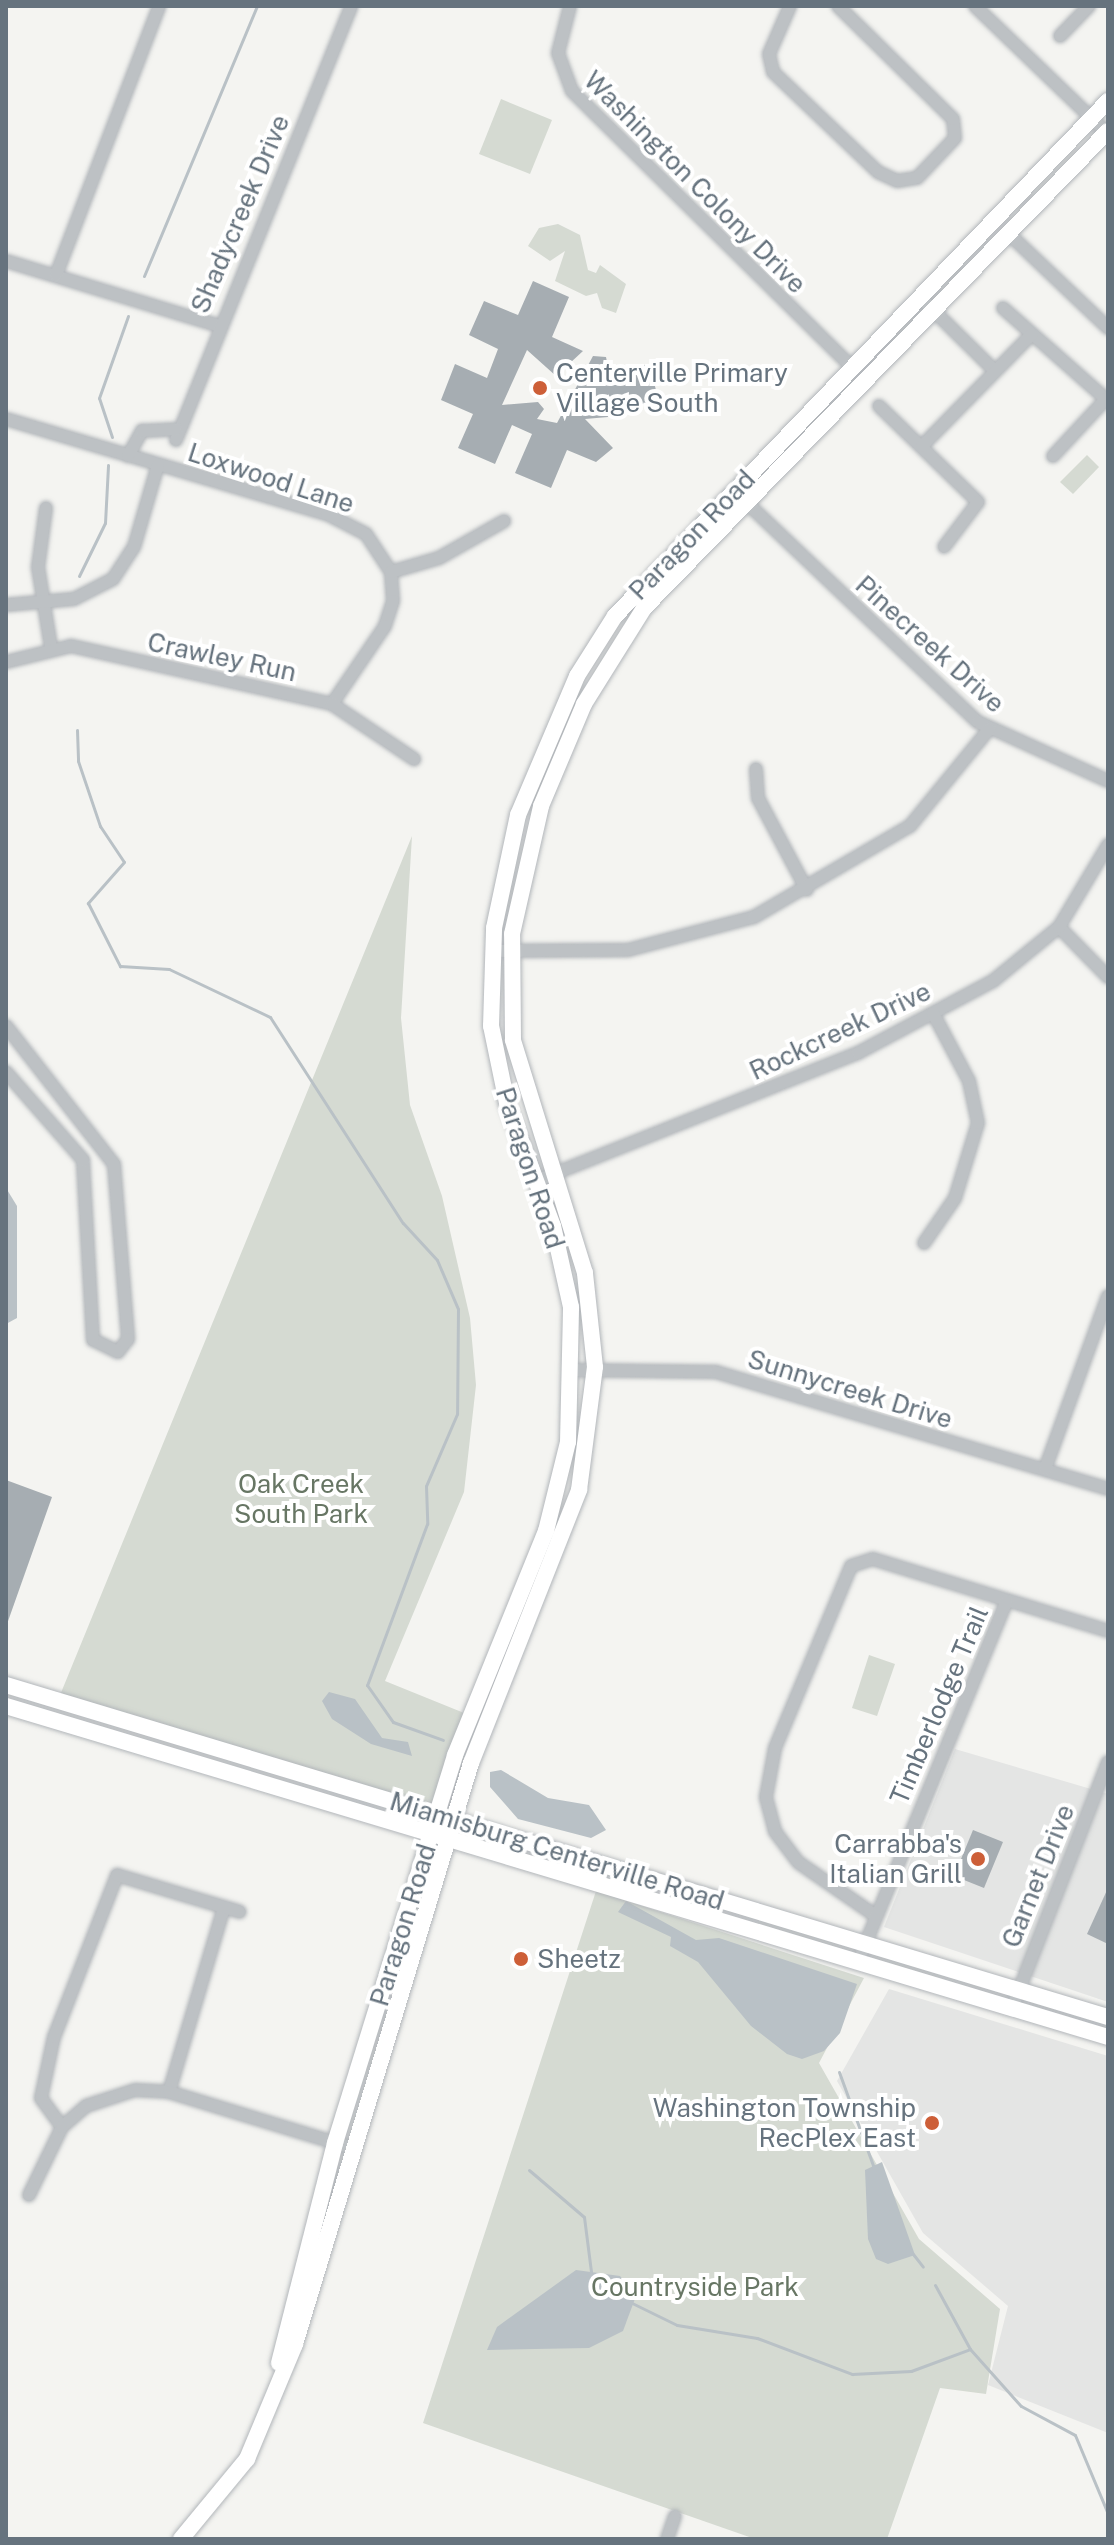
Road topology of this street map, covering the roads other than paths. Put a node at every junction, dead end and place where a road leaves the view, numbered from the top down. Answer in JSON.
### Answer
{"nodes":[{"id":1,"x":159,"y":6,"type":"edge"},
{"id":2,"x":351,"y":6,"type":"edge"},
{"id":3,"x":570,"y":6,"type":"edge"},
{"id":4,"x":790,"y":6,"type":"edge"},
{"id":5,"x":838,"y":6,"type":"edge"},
{"id":6,"x":975,"y":6,"type":"edge"},
{"id":7,"x":1089,"y":6,"type":"edge"},
{"id":8,"x":1060,"y":36,"type":"dead end"},
{"id":9,"x":1108,"y":101,"type":"edge"},
{"id":10,"x":1091,"y":118,"type":"junction"},
{"id":11,"x":1108,"y":132,"type":"edge"},
{"id":12,"x":1008,"y":233,"type":"junction"},
{"id":13,"x":6,"y":261,"type":"edge"},
{"id":14,"x":56,"y":275,"type":"junction"},
{"id":15,"x":920,"y":296,"type":"junction"},
{"id":16,"x":1003,"y":308,"type":"dead end"},
{"id":17,"x":934,"y":311,"type":"junction"},
{"id":18,"x":217,"y":325,"type":"junction"},
{"id":19,"x":1108,"y":328,"type":"edge"},
{"id":20,"x":1031,"y":335,"type":"junction"},
{"id":21,"x":852,"y":367,"type":"junction"},
{"id":22,"x":995,"y":371,"type":"junction"},
{"id":23,"x":1107,"y":400,"type":"edge"},
{"id":24,"x":879,"y":406,"type":"dead end"},
{"id":25,"x":6,"y":419,"type":"edge"},
{"id":26,"x":922,"y":446,"type":"junction"},
{"id":27,"x":128,"y":456,"type":"junction"},
{"id":28,"x":1053,"y":456,"type":"dead end"},
{"id":29,"x":158,"y":465,"type":"junction"},
{"id":30,"x":747,"y":503,"type":"junction"},
{"id":31,"x":46,"y":508,"type":"dead end"},
{"id":32,"x":504,"y":521,"type":"dead end"},
{"id":33,"x":944,"y":547,"type":"dead end"},
{"id":34,"x":391,"y":572,"type":"junction"},
{"id":35,"x":45,"y":603,"type":"junction"},
{"id":36,"x":6,"y":605,"type":"edge"},
{"id":37,"x":51,"y":647,"type":"junction"},
{"id":38,"x":6,"y":662,"type":"edge"},
{"id":39,"x":332,"y":704,"type":"junction"},
{"id":40,"x":989,"y":729,"type":"junction"},
{"id":41,"x":414,"y":759,"type":"dead end"},
{"id":42,"x":756,"y":769,"type":"dead end"},
{"id":43,"x":1108,"y":781,"type":"edge"},
{"id":44,"x":1108,"y":845,"type":"edge"},
{"id":45,"x":807,"y":890,"type":"junction"},
{"id":46,"x":1059,"y":927,"type":"junction"},
{"id":47,"x":492,"y":951,"type":"junction"},
{"id":48,"x":512,"y":952,"type":"junction"},
{"id":49,"x":1108,"y":977,"type":"edge"},
{"id":50,"x":933,"y":1013,"type":"junction"},
{"id":51,"x":6,"y":1026,"type":"edge"},
{"id":52,"x":6,"y":1072,"type":"edge"},
{"id":53,"x":556,"y":1178,"type":"junction"},
{"id":54,"x":536,"y":1181,"type":"junction"},
{"id":55,"x":924,"y":1243,"type":"dead end"},
{"id":56,"x":1108,"y":1296,"type":"edge"},
{"id":57,"x":595,"y":1367,"type":"junction"},
{"id":58,"x":574,"y":1370,"type":"junction"},
{"id":59,"x":1045,"y":1469,"type":"junction"},
{"id":60,"x":1108,"y":1489,"type":"edge"},
{"id":61,"x":1007,"y":1601,"type":"junction"},
{"id":62,"x":1108,"y":1631,"type":"edge"},
{"id":63,"x":6,"y":1685,"type":"edge"},
{"id":64,"x":6,"y":1706,"type":"edge"},
{"id":65,"x":206,"y":1746,"type":"junction"},
{"id":66,"x":1108,"y":1762,"type":"edge"},
{"id":67,"x":201,"y":1765,"type":"junction"},
{"id":68,"x":437,"y":1816,"type":"junction"},
{"id":69,"x":453,"y":1830,"type":"junction"},
{"id":70,"x":431,"y":1833,"type":"junction"},
{"id":71,"x":676,"y":1886,"type":"junction"},
{"id":72,"x":670,"y":1905,"type":"junction"},
{"id":73,"x":224,"y":1908,"type":"junction"},
{"id":74,"x":240,"y":1912,"type":"dead end"},
{"id":75,"x":873,"y":1914,"type":"junction"},
{"id":76,"x":864,"y":1943,"type":"junction"},
{"id":77,"x":858,"y":1963,"type":"junction"},
{"id":78,"x":1017,"y":1990,"type":"junction"},
{"id":79,"x":1012,"y":2008,"type":"junction"},
{"id":80,"x":1108,"y":2017,"type":"edge"},
{"id":81,"x":1108,"y":2037,"type":"edge"},
{"id":82,"x":169,"y":2092,"type":"junction"},
{"id":83,"x":62,"y":2127,"type":"junction"},
{"id":84,"x":335,"y":2143,"type":"junction"},
{"id":85,"x":355,"y":2149,"type":"junction"},
{"id":86,"x":29,"y":2195,"type":"dead end"},
{"id":87,"x":309,"y":2240,"type":"junction"},
{"id":88,"x":328,"y":2245,"type":"junction"},
{"id":89,"x":269,"y":2412,"type":"junction"},
{"id":90,"x":675,"y":2516,"type":"dead end"},
{"id":91,"x":181,"y":2539,"type":"edge"},
{"id":92,"x":667,"y":2539,"type":"edge"}],
"edges":[{"from":1,"to":14,"type":"street"},
{"from":2,"to":18,"type":"street","name":"Shadycreek Drive"},
{"from":3,"to":21,"type":"street","name":"Washington Colony Drive"},
{"from":4,"to":5,"type":"street"},
{"from":6,"to":10,"type":"street"},
{"from":7,"to":8,"type":"street"},
{"from":9,"to":10,"type":"street","name":"Paragon Road"},
{"from":10,"to":11,"type":"street"},
{"from":10,"to":15,"type":"street","name":"Paragon Road"},
{"from":11,"to":12,"type":"street","name":"Paragon Road"},
{"from":12,"to":17,"type":"street","name":"Paragon Road"},
{"from":12,"to":19,"type":"street"},
{"from":13,"to":14,"type":"street"},
{"from":14,"to":18,"type":"street"},
{"from":15,"to":17,"type":"street"},
{"from":15,"to":21,"type":"street","name":"Paragon Road"},
{"from":16,"to":20,"type":"street"},
{"from":17,"to":22,"type":"street"},
{"from":17,"to":30,"type":"street","name":"Paragon Road"},
{"from":18,"to":27,"type":"street","name":"Shadycreek Drive"},
{"from":20,"to":22,"type":"street"},
{"from":20,"to":23,"type":"street"},
{"from":21,"to":47,"type":"street","name":"Paragon Road"},
{"from":22,"to":26,"type":"street"},
{"from":23,"to":28,"type":"street"},
{"from":24,"to":26,"type":"street"},
{"from":25,"to":27,"type":"street","name":"Loxwood Lane"},
{"from":26,"to":33,"type":"street"},
{"from":27,"to":29,"type":"street","name":"Loxwood Lane"},
{"from":29,"to":34,"type":"street","name":"Loxwood Lane"},
{"from":29,"to":35,"type":"street"},
{"from":30,"to":40,"type":"street","name":"Pinecreek Drive"},
{"from":30,"to":48,"type":"street","name":"Paragon Road"},
{"from":31,"to":35,"type":"street"},
{"from":32,"to":34,"type":"street"},
{"from":34,"to":39,"type":"street"},
{"from":35,"to":36,"type":"street"},
{"from":35,"to":37,"type":"street"},
{"from":37,"to":38,"type":"street","name":"Crawley Run"},
{"from":37,"to":39,"type":"street","name":"Crawley Run"},
{"from":39,"to":41,"type":"street","name":"Crawley Run"},
{"from":40,"to":43,"type":"street","name":"Pinecreek Drive"},
{"from":40,"to":45,"type":"street"},
{"from":42,"to":45,"type":"street"},
{"from":44,"to":46,"type":"street","name":"Rockcreek Drive"},
{"from":45,"to":48,"type":"street"},
{"from":46,"to":49,"type":"street"},
{"from":46,"to":50,"type":"street","name":"Rockcreek Drive"},
{"from":47,"to":48,"type":"street"},
{"from":47,"to":54,"type":"street","name":"Paragon Road"},
{"from":48,"to":53,"type":"street","name":"Paragon Road"},
{"from":50,"to":53,"type":"street","name":"Rockcreek Drive"},
{"from":50,"to":55,"type":"street"},
{"from":51,"to":52,"type":"street"},
{"from":53,"to":54,"type":"street","name":"Rockcreek Drive"},
{"from":53,"to":57,"type":"street","name":"Paragon Road"},
{"from":54,"to":58,"type":"street","name":"Paragon Road"},
{"from":56,"to":59,"type":"street"},
{"from":57,"to":58,"type":"street","name":"Sunnycreek Drive"},
{"from":57,"to":59,"type":"street","name":"Sunnycreek Drive"},
{"from":57,"to":69,"type":"street","name":"Paragon Road"},
{"from":58,"to":68,"type":"street","name":"Paragon Road"},
{"from":59,"to":60,"type":"street","name":"Sunnycreek Drive"},
{"from":61,"to":62,"type":"street","name":"Timberlodge Trail"},
{"from":61,"to":75,"type":"street","name":"Timberlodge Trail"},
{"from":61,"to":75,"type":"street","name":"Timberlodge Trail"},
{"from":63,"to":65,"type":"street","name":"Miamisburg Centerville Road"},
{"from":64,"to":67,"type":"street","name":"Miamisburg Centerville Road"},
{"from":65,"to":67,"type":"street"},
{"from":65,"to":68,"type":"street","name":"Miamisburg Centerville Road"},
{"from":66,"to":78,"type":"street","name":"Garnet Drive"},
{"from":67,"to":70,"type":"street","name":"Miamisburg Centerville Road"},
{"from":68,"to":69,"type":"street","name":"Miamisburg Centerville Road"},
{"from":68,"to":70,"type":"street","name":"Paragon Road"},
{"from":69,"to":70,"type":"street","name":"Miamisburg Centerville Road"},
{"from":69,"to":71,"type":"street","name":"Miamisburg Centerville Road"},
{"from":69,"to":72,"type":"street","name":"Miamisburg Centerville Road"},
{"from":69,"to":85,"type":"street","name":"Paragon Road"},
{"from":70,"to":84,"type":"street","name":"Paragon Road"},
{"from":71,"to":72,"type":"street"},
{"from":71,"to":76,"type":"street","name":"Miamisburg Centerville Road"},
{"from":72,"to":77,"type":"street","name":"Miamisburg Centerville Road"},
{"from":73,"to":74,"type":"street"},
{"from":73,"to":82,"type":"street"},
{"from":73,"to":83,"type":"street"},
{"from":75,"to":76,"type":"street","name":"Timberlodge Trail"},
{"from":76,"to":77,"type":"street","name":"Timberlodge Trail"},
{"from":76,"to":78,"type":"street","name":"Miamisburg Centerville Road"},
{"from":77,"to":79,"type":"street","name":"Miamisburg Centerville Road"},
{"from":78,"to":79,"type":"street","name":"Garnet Drive"},
{"from":78,"to":80,"type":"street","name":"Miamisburg Centerville Road"},
{"from":79,"to":81,"type":"street","name":"Miamisburg Centerville Road"},
{"from":82,"to":83,"type":"street"},
{"from":82,"to":84,"type":"street"},
{"from":83,"to":86,"type":"street"},
{"from":84,"to":85,"type":"street"},
{"from":84,"to":87,"type":"street","name":"Paragon Road"},
{"from":85,"to":88,"type":"street","name":"Paragon Road"},
{"from":87,"to":88,"type":"street"},
{"from":87,"to":89,"type":"street","name":"Paragon Road"},
{"from":88,"to":89,"type":"street","name":"Paragon Road"},
{"from":89,"to":91,"type":"street","name":"Paragon Road"},
{"from":90,"to":92,"type":"street"}]}
